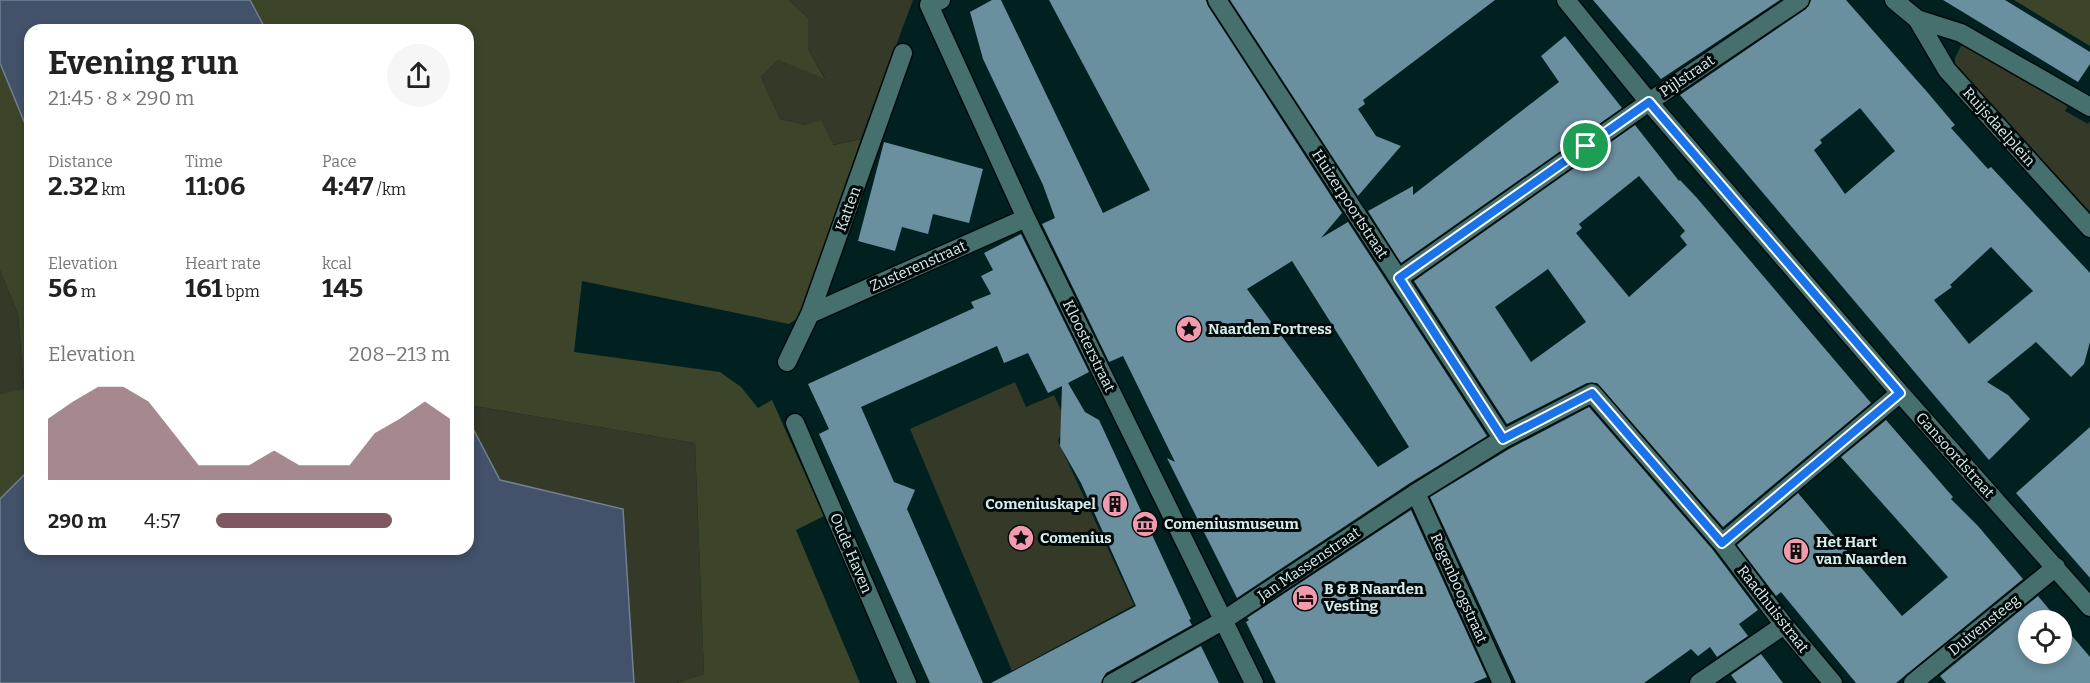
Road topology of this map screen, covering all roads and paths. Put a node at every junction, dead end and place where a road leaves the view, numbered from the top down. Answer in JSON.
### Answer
{"nodes":[{"id":1,"x":1217,"y":0,"type":"edge"},
{"id":2,"x":1566,"y":0,"type":"edge"},
{"id":3,"x":1800,"y":0,"type":"edge"},
{"id":4,"x":1894,"y":0,"type":"edge"},
{"id":5,"x":935,"y":3,"type":"edge"},
{"id":6,"x":1917,"y":19,"type":"junction"},
{"id":7,"x":903,"y":54,"type":"dead end"},
{"id":8,"x":1649,"y":102,"type":"junction"},
{"id":9,"x":2090,"y":107,"type":"edge"},
{"id":10,"x":1026,"y":218,"type":"junction"},
{"id":11,"x":2090,"y":228,"type":"edge"},
{"id":12,"x":1399,"y":278,"type":"junction"},
{"id":13,"x":810,"y":314,"type":"junction"},
{"id":14,"x":787,"y":362,"type":"dead end"},
{"id":15,"x":1900,"y":393,"type":"junction"},
{"id":16,"x":795,"y":423,"type":"dead end"},
{"id":17,"x":1503,"y":439,"type":"junction"},
{"id":18,"x":1416,"y":493,"type":"junction"},
{"id":19,"x":1722,"y":543,"type":"junction"},
{"id":20,"x":2056,"y":567,"type":"junction"},
{"id":21,"x":2090,"y":607,"type":"edge"},
{"id":22,"x":1224,"y":620,"type":"junction"},
{"id":23,"x":1784,"y":625,"type":"junction"},
{"id":24,"x":908,"y":683,"type":"edge"},
{"id":25,"x":1112,"y":683,"type":"edge"},
{"id":26,"x":1254,"y":683,"type":"edge"},
{"id":27,"x":1502,"y":683,"type":"edge"},
{"id":28,"x":1699,"y":683,"type":"edge"},
{"id":29,"x":1833,"y":683,"type":"edge"},
{"id":30,"x":1913,"y":683,"type":"edge"}],
"edges":[{"from":1,"to":12,"type":"street","name":"Huizerpoortstraat"},
{"from":2,"to":8,"type":"street","name":"Gansoordstraat"},
{"from":3,"to":8,"type":"street","name":"Pijlstraat"},
{"from":4,"to":6,"type":"street","name":"Ruijsdaelplein"},
{"from":5,"to":10,"type":"street","name":"Kloosterstraat"},
{"from":6,"to":9,"type":"street","name":"Ruijsdaelplein"},
{"from":6,"to":11,"type":"street","name":"Ruijsdaelplein"},
{"from":7,"to":13,"type":"street","name":"Katten"},
{"from":8,"to":12,"type":"street","name":"Pijlstraat"},
{"from":8,"to":15,"type":"street","name":"Gansoordstraat"},
{"from":10,"to":13,"type":"street","name":"Zusterenstraat"},
{"from":10,"to":22,"type":"street","name":"Kloosterstraat"},
{"from":12,"to":17,"type":"street","name":"Huizerpoortstraat"},
{"from":13,"to":14,"type":"street","name":"Katten"},
{"from":15,"to":19,"type":"street"},
{"from":15,"to":20,"type":"street","name":"Gansoordstraat"},
{"from":16,"to":24,"type":"street","name":"Oude Haven"},
{"from":17,"to":18,"type":"street","name":"Jan Massenstraat"},
{"from":17,"to":19,"type":"street","name":"Raadhuisstraat"},
{"from":18,"to":22,"type":"street","name":"Jan Massenstraat"},
{"from":18,"to":27,"type":"street","name":"Regenboogstraat"},
{"from":19,"to":23,"type":"street","name":"Raadhuisstraat"},
{"from":20,"to":21,"type":"street","name":"Gansoordstraat"},
{"from":20,"to":30,"type":"street","name":"Duivensteeg"},
{"from":22,"to":25,"type":"street","name":"Jan Massenstraat"},
{"from":22,"to":26,"type":"street","name":"Kloosterstraat"},
{"from":23,"to":28,"type":"street"},
{"from":23,"to":29,"type":"street","name":"Raadhuisstraat"}]}
